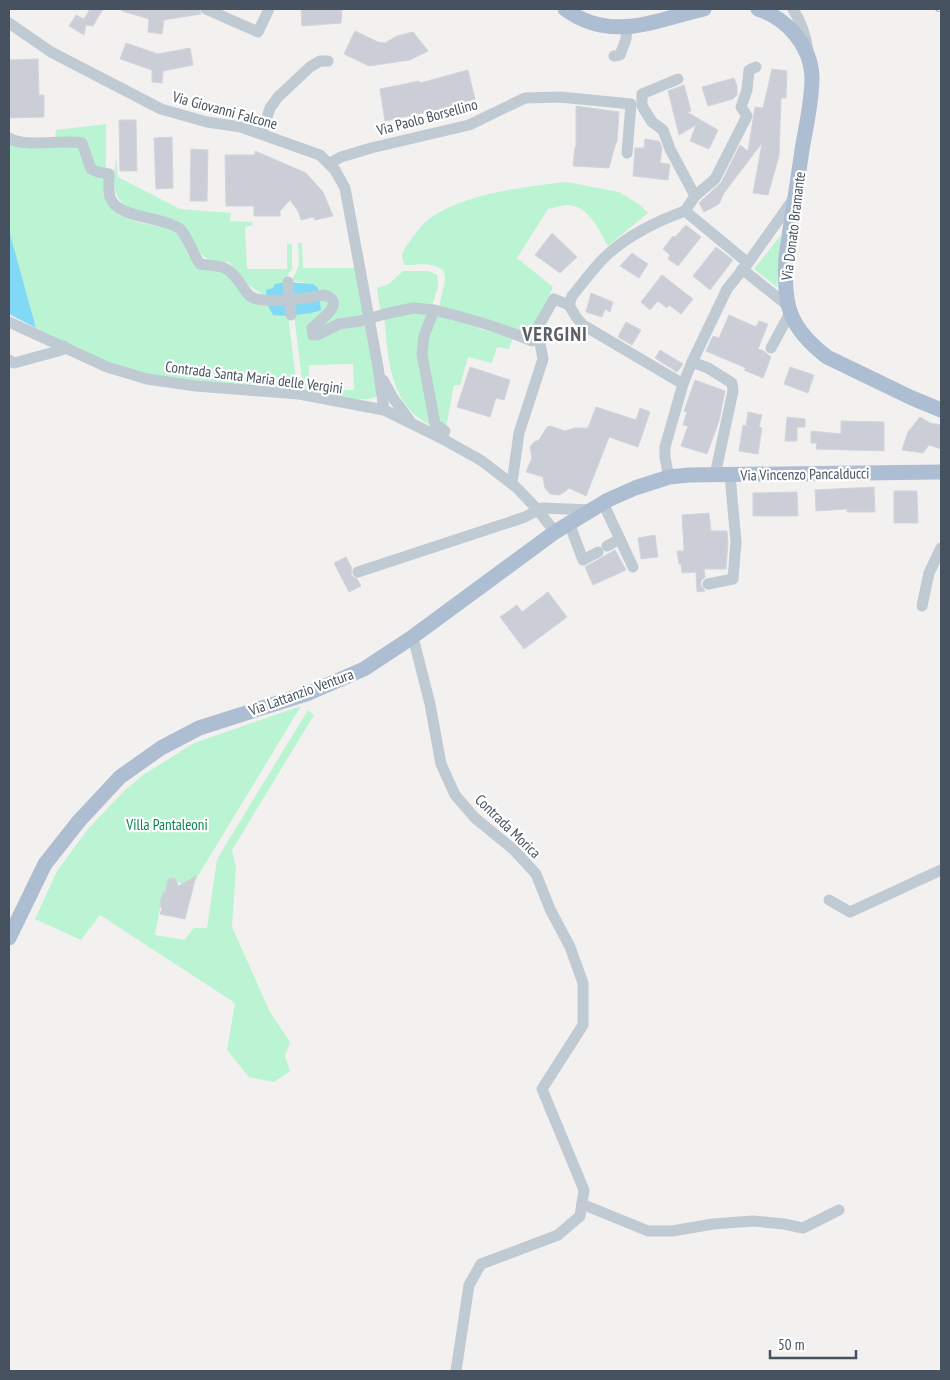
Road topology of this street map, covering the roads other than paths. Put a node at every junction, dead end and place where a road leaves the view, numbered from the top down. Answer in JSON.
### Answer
{"nodes":[{"id":1,"x":206,"y":9,"type":"edge"},
{"id":2,"x":269,"y":9,"type":"edge"},
{"id":3,"x":565,"y":9,"type":"edge"},
{"id":4,"x":704,"y":9,"type":"edge"},
{"id":5,"x":758,"y":9,"type":"edge"},
{"id":6,"x":794,"y":9,"type":"edge"},
{"id":7,"x":9,"y":23,"type":"edge"},
{"id":8,"x":627,"y":26,"type":"junction"},
{"id":9,"x":614,"y":56,"type":"dead end"},
{"id":10,"x":809,"y":60,"type":"junction"},
{"id":11,"x":328,"y":61,"type":"dead end"},
{"id":12,"x":756,"y":67,"type":"dead end"},
{"id":13,"x":678,"y":79,"type":"dead end"},
{"id":14,"x":262,"y":133,"type":"junction"},
{"id":15,"x":9,"y":138,"type":"edge"},
{"id":16,"x":627,"y":153,"type":"dead end"},
{"id":17,"x":330,"y":163,"type":"junction"},
{"id":18,"x":695,"y":196,"type":"junction"},
{"id":19,"x":796,"y":196,"type":"junction"},
{"id":20,"x":685,"y":211,"type":"junction"},
{"id":21,"x":745,"y":266,"type":"junction"},
{"id":22,"x":288,"y":282,"type":"dead end"},
{"id":23,"x":290,"y":298,"type":"junction"},
{"id":24,"x":570,"y":305,"type":"junction"},
{"id":25,"x":788,"y":309,"type":"junction"},
{"id":26,"x":434,"y":310,"type":"junction"},
{"id":27,"x":291,"y":315,"type":"dead end"},
{"id":28,"x":9,"y":322,"type":"edge"},
{"id":29,"x":533,"y":336,"type":"junction"},
{"id":30,"x":64,"y":346,"type":"junction"},
{"id":31,"x":771,"y":348,"type":"dead end"},
{"id":32,"x":9,"y":360,"type":"edge"},
{"id":33,"x":692,"y":362,"type":"junction"},
{"id":34,"x":378,"y":367,"type":"junction"},
{"id":35,"x":683,"y":384,"type":"junction"},
{"id":36,"x":384,"y":410,"type":"junction"},
{"id":37,"x":941,"y":410,"type":"edge"},
{"id":38,"x":412,"y":424,"type":"junction"},
{"id":39,"x":441,"y":438,"type":"junction"},
{"id":40,"x":941,"y":472,"type":"edge"},
{"id":41,"x":723,"y":475,"type":"junction"},
{"id":42,"x":669,"y":477,"type":"junction"},
{"id":43,"x":512,"y":483,"type":"junction"},
{"id":44,"x":597,"y":506,"type":"junction"},
{"id":45,"x":537,"y":509,"type":"junction"},
{"id":46,"x":569,"y":523,"type":"junction"},
{"id":47,"x":555,"y":532,"type":"junction"},
{"id":48,"x":620,"y":539,"type":"junction"},
{"id":49,"x":941,"y":548,"type":"edge"},
{"id":50,"x":633,"y":567,"type":"dead end"},
{"id":51,"x":358,"y":572,"type":"dead end"},
{"id":52,"x":708,"y":584,"type":"dead end"},
{"id":53,"x":922,"y":606,"type":"dead end"},
{"id":54,"x":411,"y":638,"type":"junction"},
{"id":55,"x":941,"y":870,"type":"edge"},
{"id":56,"x":829,"y":900,"type":"dead end"},
{"id":57,"x":9,"y":938,"type":"edge"},
{"id":58,"x":582,"y":1204,"type":"junction"},
{"id":59,"x":839,"y":1210,"type":"dead end"},
{"id":60,"x":456,"y":1371,"type":"edge"}],
"edges":[{"from":1,"to":2,"type":"street"},
{"from":3,"to":8,"type":"main road"},
{"from":4,"to":8,"type":"main road"},
{"from":5,"to":10,"type":"main road","name":"Via Donato Bramante"},
{"from":6,"to":10,"type":"street"},
{"from":7,"to":14,"type":"street","name":"Via Giovanni Falcone"},
{"from":8,"to":9,"type":"street"},
{"from":10,"to":19,"type":"main road","name":"Via Donato Bramante"},
{"from":11,"to":14,"type":"street"},
{"from":12,"to":18,"type":"street"},
{"from":13,"to":18,"type":"street"},
{"from":14,"to":17,"type":"street","name":"Via Giovanni Falcone"},
{"from":15,"to":23,"type":"street"},
{"from":16,"to":17,"type":"street","name":"Via Paolo Borsellino"},
{"from":17,"to":34,"type":"street","name":"Via Giovanni Falcone"},
{"from":18,"to":20,"type":"street"},
{"from":19,"to":21,"type":"street"},
{"from":19,"to":25,"type":"main road","name":"Via Donato Bramante"},
{"from":20,"to":21,"type":"street"},
{"from":20,"to":24,"type":"street"},
{"from":21,"to":25,"type":"street"},
{"from":21,"to":33,"type":"street"},
{"from":22,"to":23,"type":"street"},
{"from":23,"to":26,"type":"street","bridge":true},
{"from":23,"to":27,"type":"street"},
{"from":24,"to":29,"type":"street"},
{"from":24,"to":35,"type":"street"},
{"from":25,"to":31,"type":"street"},
{"from":25,"to":37,"type":"main road","name":"Via Donato Bramante"},
{"from":26,"to":29,"type":"street"},
{"from":26,"to":39,"type":"street"},
{"from":28,"to":30,"type":"street","name":"Contrada Santa Maria delle Vergini"},
{"from":29,"to":43,"type":"street"},
{"from":30,"to":32,"type":"street"},
{"from":30,"to":36,"type":"street","name":"Contrada Santa Maria delle Vergini"},
{"from":33,"to":35,"type":"street"},
{"from":33,"to":41,"type":"street"},
{"from":34,"to":36,"type":"street","name":"Via Giovanni Falcone"},
{"from":34,"to":38,"type":"street","name":"Via Giovanni Falcone"},
{"from":35,"to":42,"type":"street"},
{"from":36,"to":38,"type":"street","name":"Contrada Santa Maria delle Vergini"},
{"from":38,"to":39,"type":"street","name":"Contrada Santa Maria delle Vergini"},
{"from":39,"to":43,"type":"street","name":"Contrada Santa Maria delle Vergini"},
{"from":40,"to":41,"type":"main road","name":"Via Vincenzo Pancalducci"},
{"from":41,"to":42,"type":"main road","name":"Via Vincenzo Pancalducci"},
{"from":41,"to":52,"type":"street"},
{"from":42,"to":44,"type":"main road","name":"Via Lattanzio Ventura"},
{"from":43,"to":45,"type":"street","name":"Contrada Santa Maria delle Vergini"},
{"from":44,"to":45,"type":"street"},
{"from":44,"to":46,"type":"main road","name":"Via Lattanzio Ventura"},
{"from":44,"to":48,"type":"street"},
{"from":45,"to":47,"type":"street","name":"Contrada Santa Maria delle Vergini"},
{"from":45,"to":51,"type":"street"},
{"from":46,"to":47,"type":"main road","name":"Via Lattanzio Ventura"},
{"from":46,"to":48,"type":"street"},
{"from":47,"to":54,"type":"main road","name":"Via Lattanzio Ventura"},
{"from":48,"to":50,"type":"street"},
{"from":49,"to":53,"type":"street"},
{"from":54,"to":57,"type":"main road","name":"Via Lattanzio Ventura"},
{"from":54,"to":58,"type":"street","name":"Contrada Morica"},
{"from":55,"to":56,"type":"street"},
{"from":58,"to":59,"type":"street"},
{"from":58,"to":60,"type":"street"}]}
